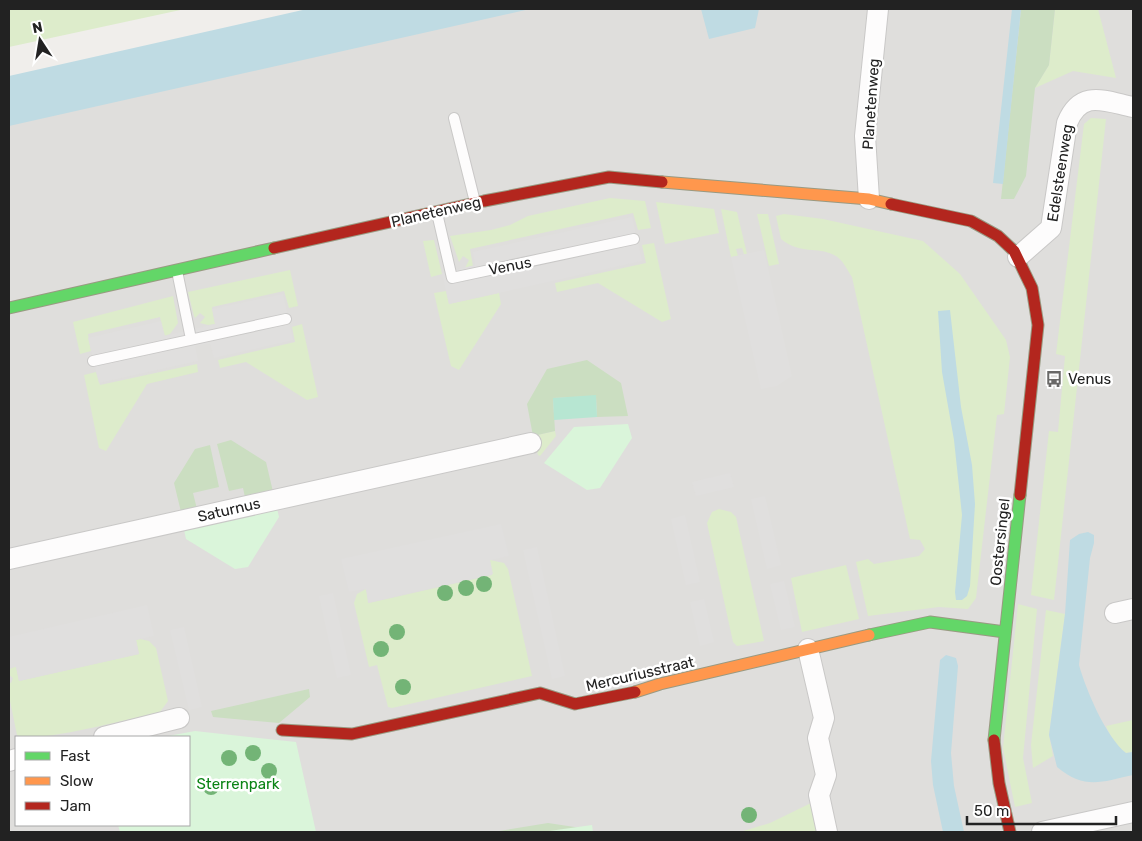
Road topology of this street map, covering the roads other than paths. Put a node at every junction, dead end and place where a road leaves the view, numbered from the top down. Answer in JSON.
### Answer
{"nodes":[{"id":1,"x":878,"y":9,"type":"edge"},
{"id":2,"x":1133,"y":106,"type":"edge"},
{"id":3,"x":454,"y":118,"type":"dead end"},
{"id":4,"x":869,"y":200,"type":"junction"},
{"id":5,"x":475,"y":203,"type":"junction"},
{"id":6,"x":437,"y":213,"type":"junction"},
{"id":7,"x":634,"y":239,"type":"dead end"},
{"id":8,"x":1018,"y":257,"type":"junction"},
{"id":9,"x":177,"y":269,"type":"junction"},
{"id":10,"x":9,"y":308,"type":"edge"},
{"id":11,"x":286,"y":319,"type":"dead end"},
{"id":12,"x":191,"y":339,"type":"junction"},
{"id":13,"x":93,"y":361,"type":"dead end"},
{"id":14,"x":531,"y":442,"type":"dead end"},
{"id":15,"x":9,"y":559,"type":"edge"},
{"id":16,"x":1005,"y":632,"type":"junction"},
{"id":17,"x":808,"y":649,"type":"junction"},
{"id":18,"x":179,"y":718,"type":"dead end"},
{"id":19,"x":282,"y":730,"type":"dead end"},
{"id":20,"x":108,"y":736,"type":"edge"},
{"id":21,"x":1133,"y":812,"type":"edge"},
{"id":22,"x":827,"y":832,"type":"edge"},
{"id":23,"x":1010,"y":832,"type":"edge"},
{"id":24,"x":1042,"y":832,"type":"edge"}],
"edges":[{"from":1,"to":4,"type":"street","name":"Planetenweg"},
{"from":2,"to":8,"type":"street","name":"Edelsteenweg"},
{"from":3,"to":5,"type":"lane"},
{"from":4,"to":5,"type":"street","name":"Planetenweg"},
{"from":4,"to":8,"type":"street","name":"Planetenweg"},
{"from":5,"to":6,"type":"street","name":"Planetenweg"},
{"from":6,"to":7,"type":"lane","name":"Venus"},
{"from":6,"to":9,"type":"street","name":"Planetenweg"},
{"from":8,"to":16,"type":"street","name":"Oostersingel"},
{"from":9,"to":10,"type":"street","name":"Planetenweg"},
{"from":9,"to":12,"type":"lane"},
{"from":11,"to":12,"type":"lane"},
{"from":12,"to":13,"type":"lane"},
{"from":14,"to":15,"type":"street","name":"Saturnus"},
{"from":16,"to":17,"type":"street","name":"Mercuriusstraat"},
{"from":16,"to":23,"type":"street","name":"Oostersingel"},
{"from":17,"to":19,"type":"street","name":"Mercuriusstraat"},
{"from":17,"to":22,"type":"street"},
{"from":18,"to":20,"type":"street"},
{"from":21,"to":24,"type":"street"}]}
